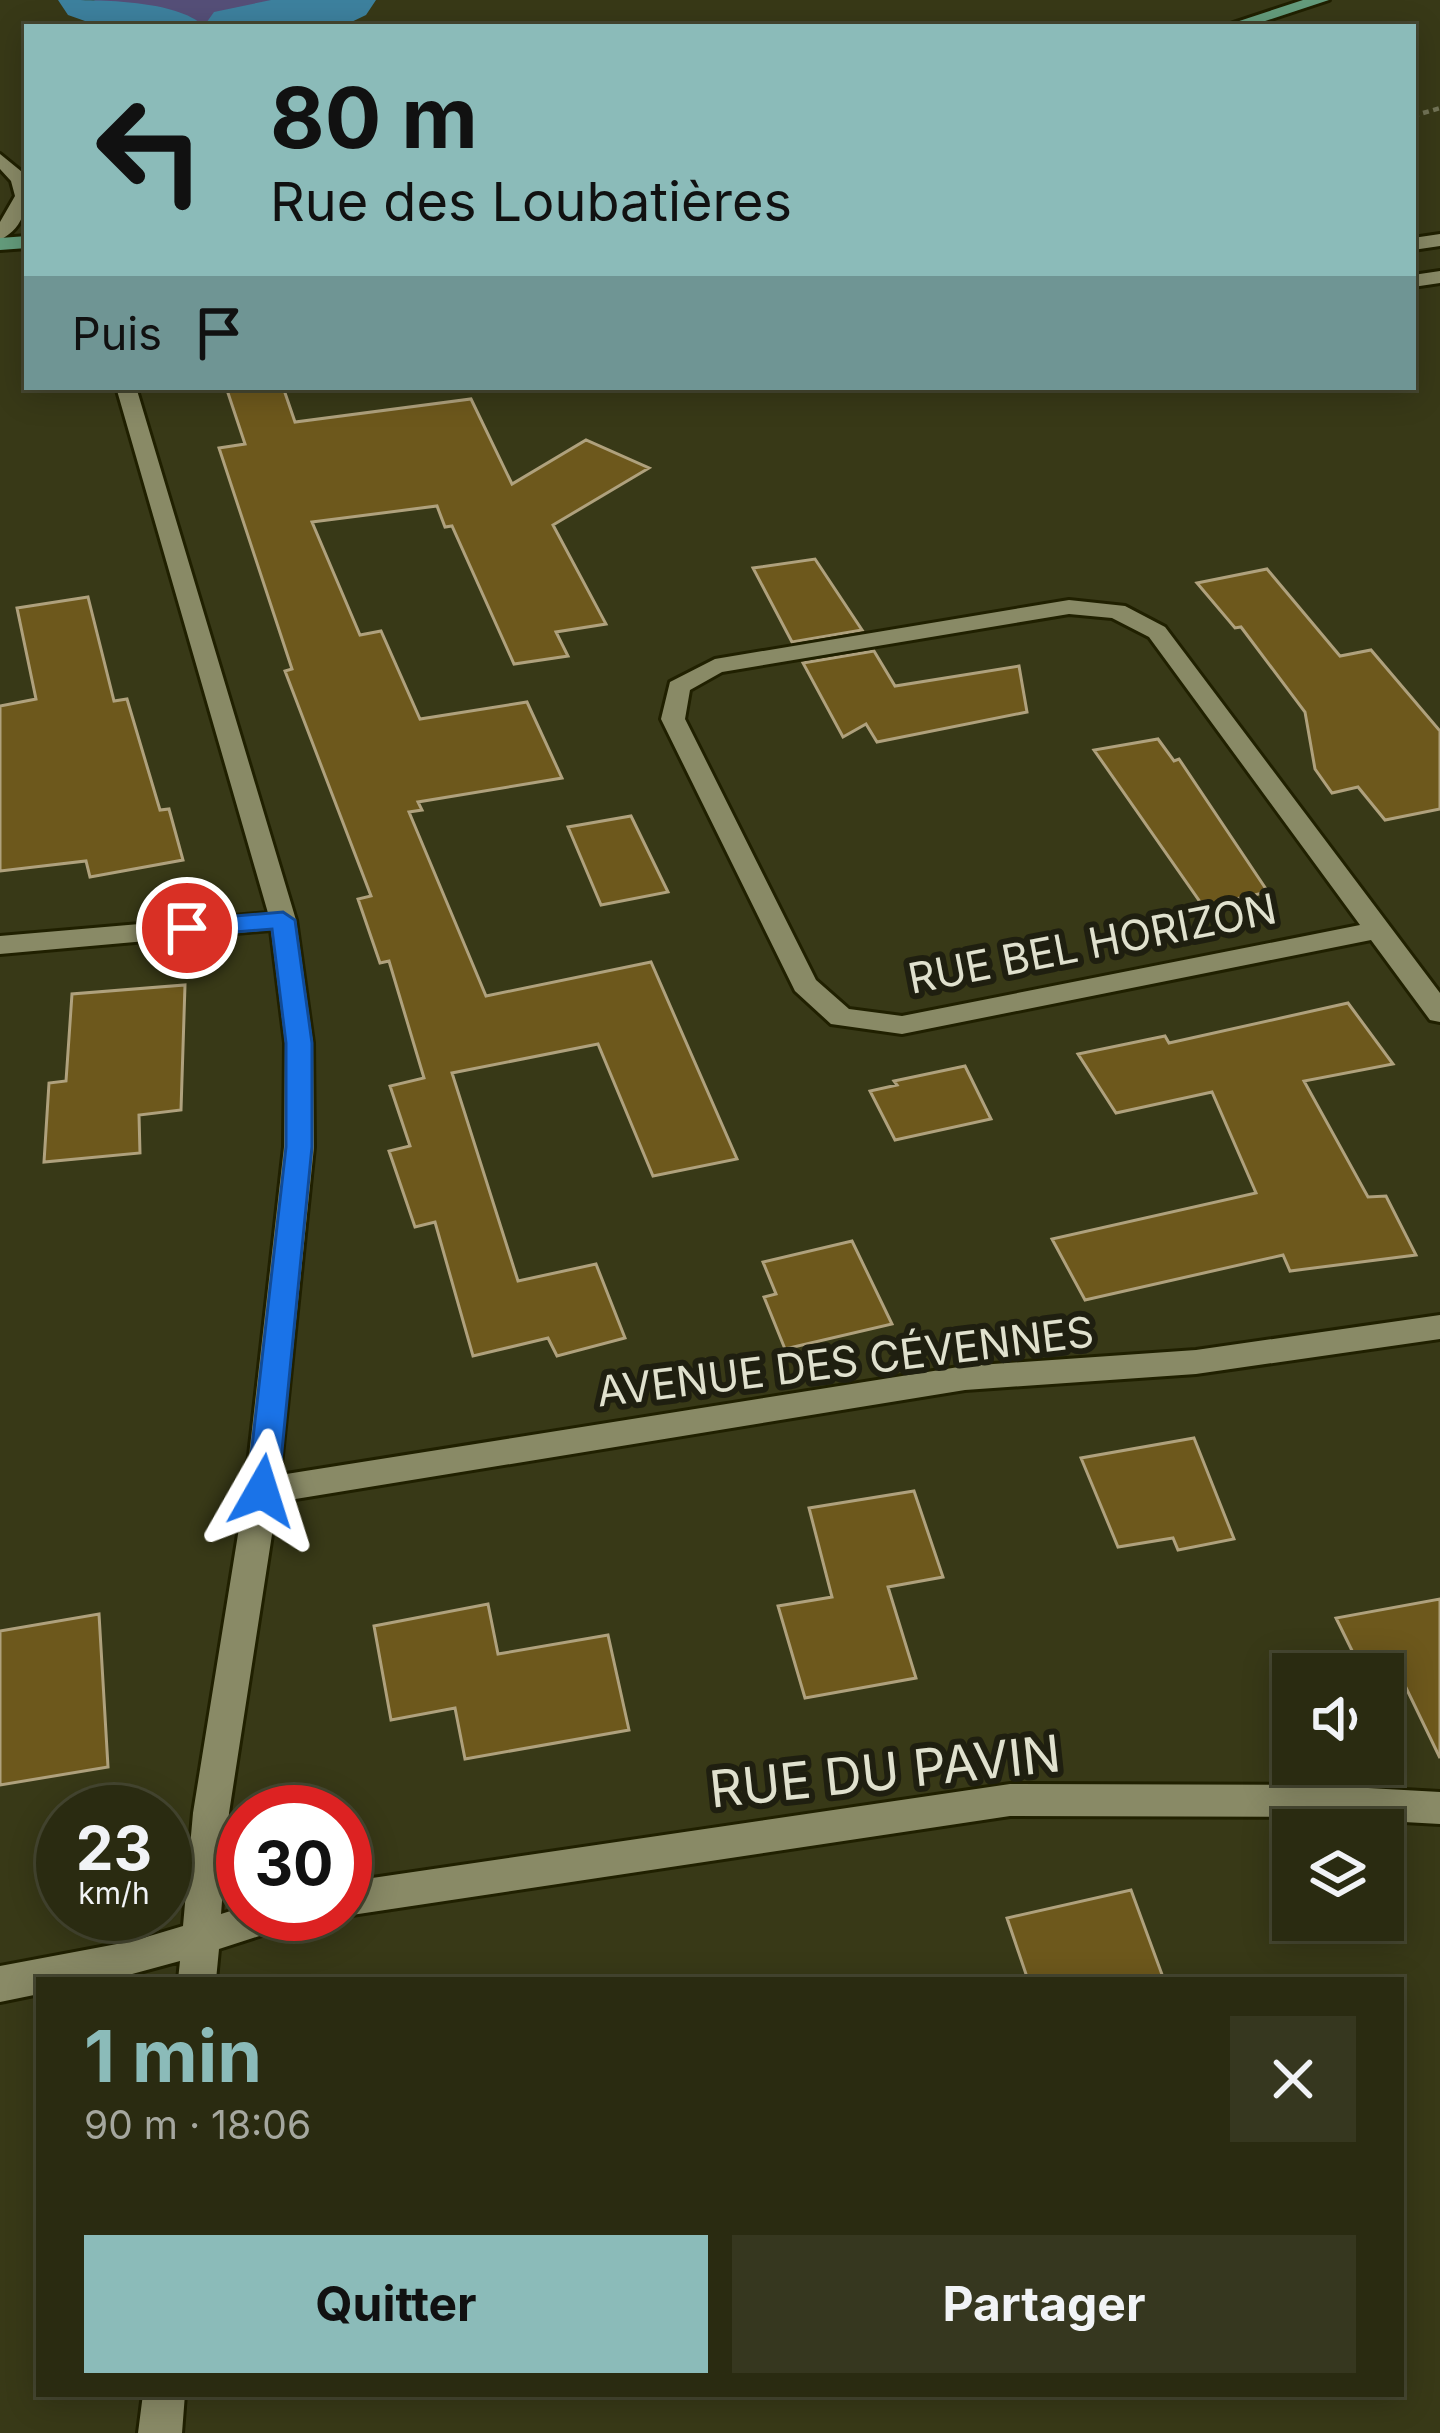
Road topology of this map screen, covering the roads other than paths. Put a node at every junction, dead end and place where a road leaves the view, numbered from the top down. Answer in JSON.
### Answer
{"nodes":[{"id":1,"x":1321,"y":0,"type":"edge"},
{"id":2,"x":1239,"y":24,"type":"edge"},
{"id":3,"x":0,"y":160,"type":"edge"},
{"id":4,"x":24,"y":184,"type":"edge"},
{"id":5,"x":24,"y":202,"type":"edge"},
{"id":6,"x":0,"y":234,"type":"edge"},
{"id":7,"x":127,"y":390,"type":"edge"},
{"id":8,"x":283,"y":920,"type":"junction"},
{"id":9,"x":1377,"y":930,"type":"junction"},
{"id":10,"x":0,"y":945,"type":"edge"},
{"id":11,"x":1440,"y":1013,"type":"edge"},
{"id":12,"x":1440,"y":1327,"type":"edge"},
{"id":13,"x":262,"y":1491,"type":"junction"},
{"id":14,"x":1440,"y":1808,"type":"edge"},
{"id":15,"x":372,"y":1895,"type":"edge"},
{"id":16,"x":216,"y":1933,"type":"edge"},
{"id":17,"x":200,"y":1938,"type":"junction"},
{"id":18,"x":197,"y":1977,"type":"edge"},
{"id":19,"x":0,"y":1984,"type":"edge"},
{"id":20,"x":164,"y":2397,"type":"edge"},
{"id":21,"x":160,"y":2433,"type":"edge"}],
"edges":[{"from":1,"to":2,"type":"main road"},
{"from":3,"to":4,"type":"street"},
{"from":5,"to":6,"type":"street"},
{"from":7,"to":8,"type":"street"},
{"from":8,"to":10,"type":"street"},
{"from":8,"to":13,"type":"street"},
{"from":9,"to":9,"type":"street","name":"RUE BEL HORIZON"},
{"from":9,"to":11,"type":"street","name":"RUE BEL HORIZON"},
{"from":12,"to":13,"type":"street","name":"AVENUE DES CÉVENNES"},
{"from":13,"to":17,"type":"street"},
{"from":14,"to":15,"type":"street","name":"RUE DU PAVIN"},
{"from":16,"to":17,"type":"street"},
{"from":17,"to":18,"type":"street"},
{"from":17,"to":19,"type":"street"},
{"from":20,"to":21,"type":"street"}]}
